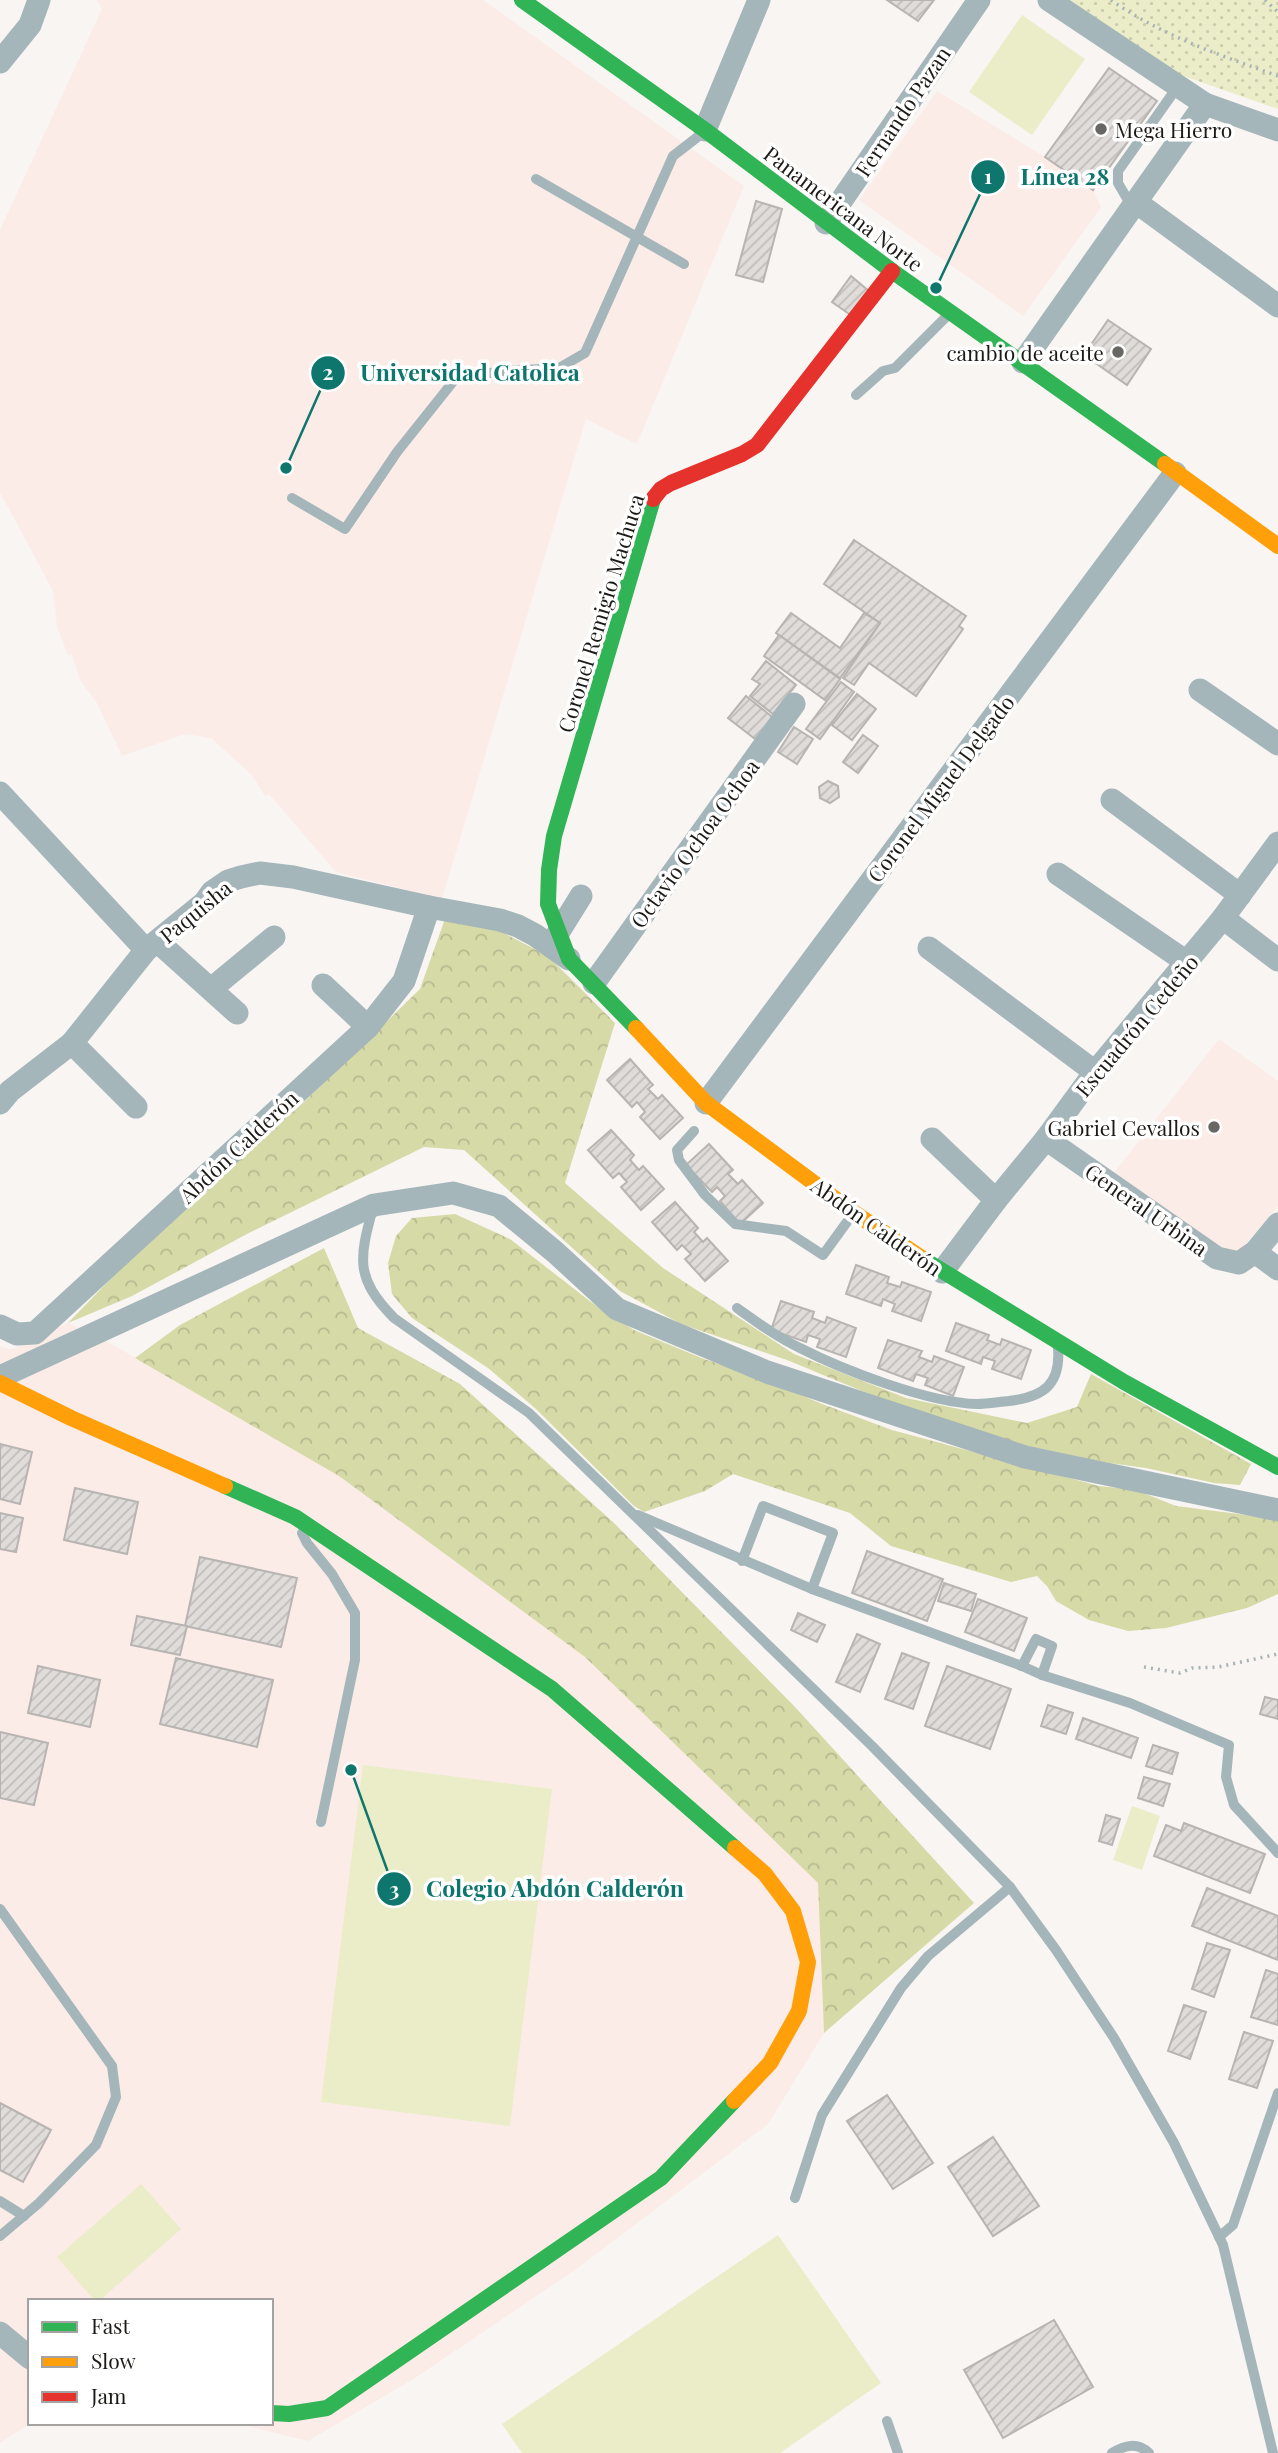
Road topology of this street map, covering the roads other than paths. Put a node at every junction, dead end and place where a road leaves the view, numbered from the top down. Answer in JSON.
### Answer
{"nodes":[{"id":1,"x":39,"y":0,"type":"edge"},
{"id":2,"x":522,"y":0,"type":"edge"},
{"id":3,"x":759,"y":0,"type":"edge"},
{"id":4,"x":979,"y":0,"type":"edge"},
{"id":5,"x":1049,"y":0,"type":"edge"},
{"id":6,"x":0,"y":62,"type":"edge"},
{"id":7,"x":1178,"y":86,"type":"junction"},
{"id":8,"x":1205,"y":104,"type":"junction"},
{"id":9,"x":1278,"y":130,"type":"edge"},
{"id":10,"x":705,"y":131,"type":"junction"},
{"id":11,"x":536,"y":179,"type":"dead end"},
{"id":12,"x":1134,"y":204,"type":"junction"},
{"id":13,"x":826,"y":223,"type":"junction"},
{"id":14,"x":636,"y":236,"type":"junction"},
{"id":15,"x":684,"y":264,"type":"dead end"},
{"id":16,"x":892,"y":271,"type":"junction"},
{"id":17,"x":1278,"y":306,"type":"edge"},
{"id":18,"x":950,"y":312,"type":"junction"},
{"id":19,"x":1023,"y":362,"type":"junction"},
{"id":20,"x":856,"y":395,"type":"dead end"},
{"id":21,"x":1175,"y":473,"type":"junction"},
{"id":22,"x":292,"y":498,"type":"dead end"},
{"id":23,"x":1278,"y":546,"type":"edge"},
{"id":24,"x":1200,"y":690,"type":"dead end"},
{"id":25,"x":794,"y":704,"type":"dead end"},
{"id":26,"x":1278,"y":744,"type":"edge"},
{"id":27,"x":0,"y":793,"type":"edge"},
{"id":28,"x":1112,"y":800,"type":"dead end"},
{"id":29,"x":1278,"y":843,"type":"edge"},
{"id":30,"x":1058,"y":874,"type":"dead end"},
{"id":31,"x":1240,"y":895,"type":"junction"},
{"id":32,"x":581,"y":896,"type":"dead end"},
{"id":33,"x":548,"y":904,"type":"joint"},
{"id":34,"x":429,"y":907,"type":"junction"},
{"id":35,"x":1223,"y":918,"type":"junction"},
{"id":36,"x":558,"y":933,"type":"junction"},
{"id":37,"x":274,"y":937,"type":"dead end"},
{"id":38,"x":152,"y":946,"type":"junction"},
{"id":39,"x":929,"y":948,"type":"dead end"},
{"id":40,"x":569,"y":959,"type":"junction"},
{"id":41,"x":1278,"y":960,"type":"edge"},
{"id":42,"x":1188,"y":963,"type":"junction"},
{"id":43,"x":594,"y":983,"type":"junction"},
{"id":44,"x":323,"y":985,"type":"dead end"},
{"id":45,"x":211,"y":989,"type":"junction"},
{"id":46,"x":237,"y":1013,"type":"dead end"},
{"id":47,"x":368,"y":1027,"type":"junction"},
{"id":48,"x":72,"y":1043,"type":"junction"},
{"id":49,"x":1095,"y":1072,"type":"junction"},
{"id":50,"x":0,"y":1103,"type":"edge"},
{"id":51,"x":706,"y":1104,"type":"junction"},
{"id":52,"x":136,"y":1107,"type":"dead end"},
{"id":53,"x":694,"y":1131,"type":"dead end"},
{"id":54,"x":932,"y":1139,"type":"dead end"},
{"id":55,"x":1046,"y":1139,"type":"junction"},
{"id":56,"x":996,"y":1200,"type":"junction"},
{"id":57,"x":374,"y":1205,"type":"junction"},
{"id":58,"x":853,"y":1212,"type":"junction"},
{"id":59,"x":1278,"y":1224,"type":"edge"},
{"id":60,"x":1255,"y":1252,"type":"junction"},
{"id":61,"x":1278,"y":1269,"type":"edge"},
{"id":62,"x":942,"y":1272,"type":"junction"},
{"id":63,"x":737,"y":1308,"type":"dead end"},
{"id":64,"x":0,"y":1326,"type":"edge"},
{"id":65,"x":1056,"y":1342,"type":"junction"},
{"id":66,"x":0,"y":1377,"type":"edge"},
{"id":67,"x":0,"y":1383,"type":"edge"},
{"id":68,"x":1278,"y":1467,"type":"edge"},
{"id":69,"x":1278,"y":1510,"type":"edge"},
{"id":70,"x":629,"y":1511,"type":"junction"},
{"id":71,"x":295,"y":1517,"type":"junction"},
{"id":72,"x":742,"y":1561,"type":"junction"},
{"id":73,"x":812,"y":1589,"type":"junction"},
{"id":74,"x":1022,"y":1666,"type":"junction"},
{"id":75,"x":1042,"y":1675,"type":"junction"},
{"id":76,"x":321,"y":1822,"type":"dead end"},
{"id":77,"x":1278,"y":1853,"type":"edge"},
{"id":78,"x":1010,"y":1887,"type":"junction"},
{"id":79,"x":0,"y":1909,"type":"edge"},
{"id":80,"x":1278,"y":2093,"type":"edge"},
{"id":81,"x":795,"y":2198,"type":"dead end"},
{"id":82,"x":0,"y":2201,"type":"edge"},
{"id":83,"x":24,"y":2216,"type":"junction"},
{"id":84,"x":0,"y":2236,"type":"edge"},
{"id":85,"x":1219,"y":2237,"type":"junction"},
{"id":86,"x":0,"y":2333,"type":"edge"},
{"id":87,"x":28,"y":2356,"type":"edge"},
{"id":88,"x":273,"y":2413,"type":"edge"},
{"id":89,"x":887,"y":2421,"type":"dead end"},
{"id":90,"x":898,"y":2453,"type":"edge"},
{"id":91,"x":1112,"y":2453,"type":"edge"},
{"id":92,"x":1149,"y":2453,"type":"edge"},
{"id":93,"x":1273,"y":2453,"type":"edge"}],
"edges":[{"from":1,"to":6,"type":"street"},
{"from":2,"to":10,"type":"street","name":"Panamericana Norte"},
{"from":3,"to":10,"type":"street"},
{"from":4,"to":13,"type":"street","name":"Fernando Pazan"},
{"from":5,"to":7,"type":"street"},
{"from":7,"to":8,"type":"street"},
{"from":7,"to":12,"type":"lane"},
{"from":8,"to":9,"type":"street"},
{"from":8,"to":12,"type":"street"},
{"from":10,"to":13,"type":"street","name":"Panamericana Norte"},
{"from":10,"to":14,"type":"lane"},
{"from":11,"to":14,"type":"lane"},
{"from":12,"to":17,"type":"street"},
{"from":12,"to":19,"type":"street"},
{"from":13,"to":16,"type":"street","name":"Panamericana Norte"},
{"from":14,"to":15,"type":"lane"},
{"from":14,"to":22,"type":"lane"},
{"from":16,"to":18,"type":"street","name":"Panamericana Norte"},
{"from":16,"to":33,"type":"street","name":"Coronel Remigio Machuca"},
{"from":18,"to":19,"type":"street","name":"Panamericana Norte"},
{"from":18,"to":20,"type":"lane"},
{"from":19,"to":21,"type":"street","name":"Panamericana Norte"},
{"from":21,"to":23,"type":"street","name":"Panamericana Norte"},
{"from":21,"to":51,"type":"street","name":"Coronel Miguel Delgado"},
{"from":24,"to":26,"type":"street"},
{"from":25,"to":43,"type":"street","name":"Octavio Ochoa Ochoa"},
{"from":27,"to":38,"type":"street"},
{"from":28,"to":31,"type":"street"},
{"from":29,"to":31,"type":"street","name":"Escuadrón Cedeño"},
{"from":30,"to":42,"type":"street"},
{"from":31,"to":35,"type":"street","name":"Escuadrón Cedeño"},
{"from":32,"to":36,"type":"street"},
{"from":33,"to":36,"type":"street","name":"Abdón Calderón"},
{"from":34,"to":38,"type":"street","name":"Paquisha"},
{"from":34,"to":40,"type":"street","name":"Paquisha"},
{"from":34,"to":47,"type":"street","name":"Abdón Calderón"},
{"from":35,"to":41,"type":"street"},
{"from":35,"to":42,"type":"street","name":"Escuadrón Cedeño"},
{"from":36,"to":40,"type":"street","name":"Abdón Calderón"},
{"from":37,"to":45,"type":"street"},
{"from":38,"to":45,"type":"street"},
{"from":38,"to":48,"type":"street","name":"Paquisha"},
{"from":39,"to":49,"type":"street"},
{"from":40,"to":43,"type":"street","name":"Abdón Calderón"},
{"from":42,"to":49,"type":"street","name":"Escuadrón Cedeño"},
{"from":43,"to":51,"type":"street","name":"Abdón Calderón"},
{"from":44,"to":47,"type":"street"},
{"from":45,"to":46,"type":"street"},
{"from":47,"to":64,"type":"street","name":"Abdón Calderón"},
{"from":48,"to":50,"type":"street","name":"Paquisha"},
{"from":48,"to":52,"type":"street"},
{"from":49,"to":55,"type":"street","name":"Escuadrón Cedeño"},
{"from":51,"to":58,"type":"street","name":"Abdón Calderón"},
{"from":53,"to":58,"type":"lane"},
{"from":54,"to":56,"type":"street"},
{"from":55,"to":56,"type":"street","name":"Escuadrón Cedeño"},
{"from":55,"to":60,"type":"street","name":"General Urbina"},
{"from":56,"to":62,"type":"street","name":"Escuadrón Cedeño"},
{"from":57,"to":66,"type":"street"},
{"from":57,"to":69,"type":"street"},
{"from":57,"to":70,"type":"lane"},
{"from":58,"to":62,"type":"street","name":"Abdón Calderón"},
{"from":59,"to":60,"type":"street"},
{"from":60,"to":61,"type":"street"},
{"from":62,"to":65,"type":"street","name":"Abdón Calderón"},
{"from":63,"to":65,"type":"lane"},
{"from":65,"to":68,"type":"street","name":"Abdón Calderón"},
{"from":67,"to":71,"type":"street"},
{"from":70,"to":72,"type":"lane"},
{"from":70,"to":78,"type":"lane"},
{"from":71,"to":76,"type":"lane"},
{"from":71,"to":88,"type":"street"},
{"from":72,"to":73,"type":"lane"},
{"from":72,"to":73,"type":"lane"},
{"from":73,"to":74,"type":"lane"},
{"from":74,"to":75,"type":"lane"},
{"from":74,"to":75,"type":"lane"},
{"from":75,"to":77,"type":"lane"},
{"from":78,"to":81,"type":"lane"},
{"from":78,"to":85,"type":"lane"},
{"from":79,"to":83,"type":"lane"},
{"from":80,"to":85,"type":"lane"},
{"from":82,"to":83,"type":"lane"},
{"from":83,"to":84,"type":"lane"},
{"from":85,"to":93,"type":"lane"},
{"from":86,"to":87,"type":"street"},
{"from":89,"to":90,"type":"lane"},
{"from":91,"to":92,"type":"lane"}]}
